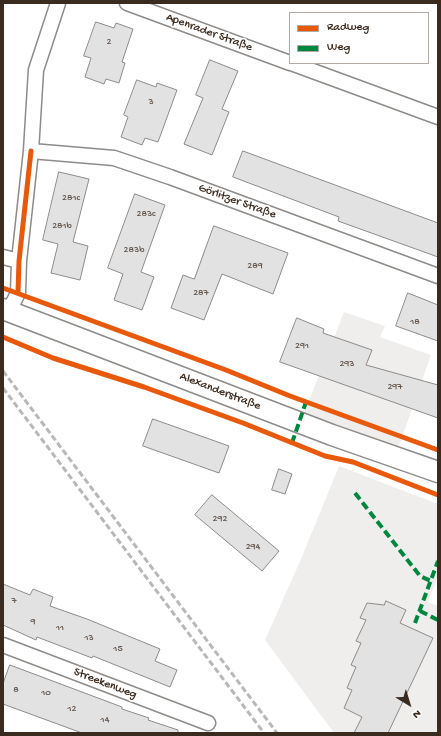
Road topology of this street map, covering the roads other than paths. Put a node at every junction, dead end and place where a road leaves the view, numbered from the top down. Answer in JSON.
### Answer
{"nodes":[{"id":1,"x":58,"y":3,"type":"edge"},
{"id":2,"x":127,"y":3,"type":"edge"},
{"id":3,"x":289,"y":63,"type":"edge"},
{"id":4,"x":293,"y":64,"type":"edge"},
{"id":5,"x":438,"y":117,"type":"edge"},
{"id":6,"x":31,"y":152,"type":"junction"},
{"id":7,"x":3,"y":257,"type":"edge"},
{"id":8,"x":19,"y":262,"type":"junction"},
{"id":9,"x":438,"y":276,"type":"edge"},
{"id":10,"x":6,"y":310,"type":"edge"},
{"id":11,"x":438,"y":472,"type":"edge"},
{"id":12,"x":3,"y":645,"type":"edge"},
{"id":13,"x":208,"y":723,"type":"dead end"}],
"edges":[{"from":1,"to":6,"type":"street"},
{"from":2,"to":3,"type":"street","name":"Apenrader Straße"},
{"from":4,"to":5,"type":"street","name":"Apenrader Straße"},
{"from":6,"to":8,"type":"street"},
{"from":6,"to":9,"type":"street","name":"Görlitzer Straße"},
{"from":7,"to":8,"type":"street"},
{"from":8,"to":10,"type":"street"},
{"from":10,"to":11,"type":"main road","name":"Alexanderstraße"},
{"from":12,"to":13,"type":"street","name":"Streekenweg"}]}
